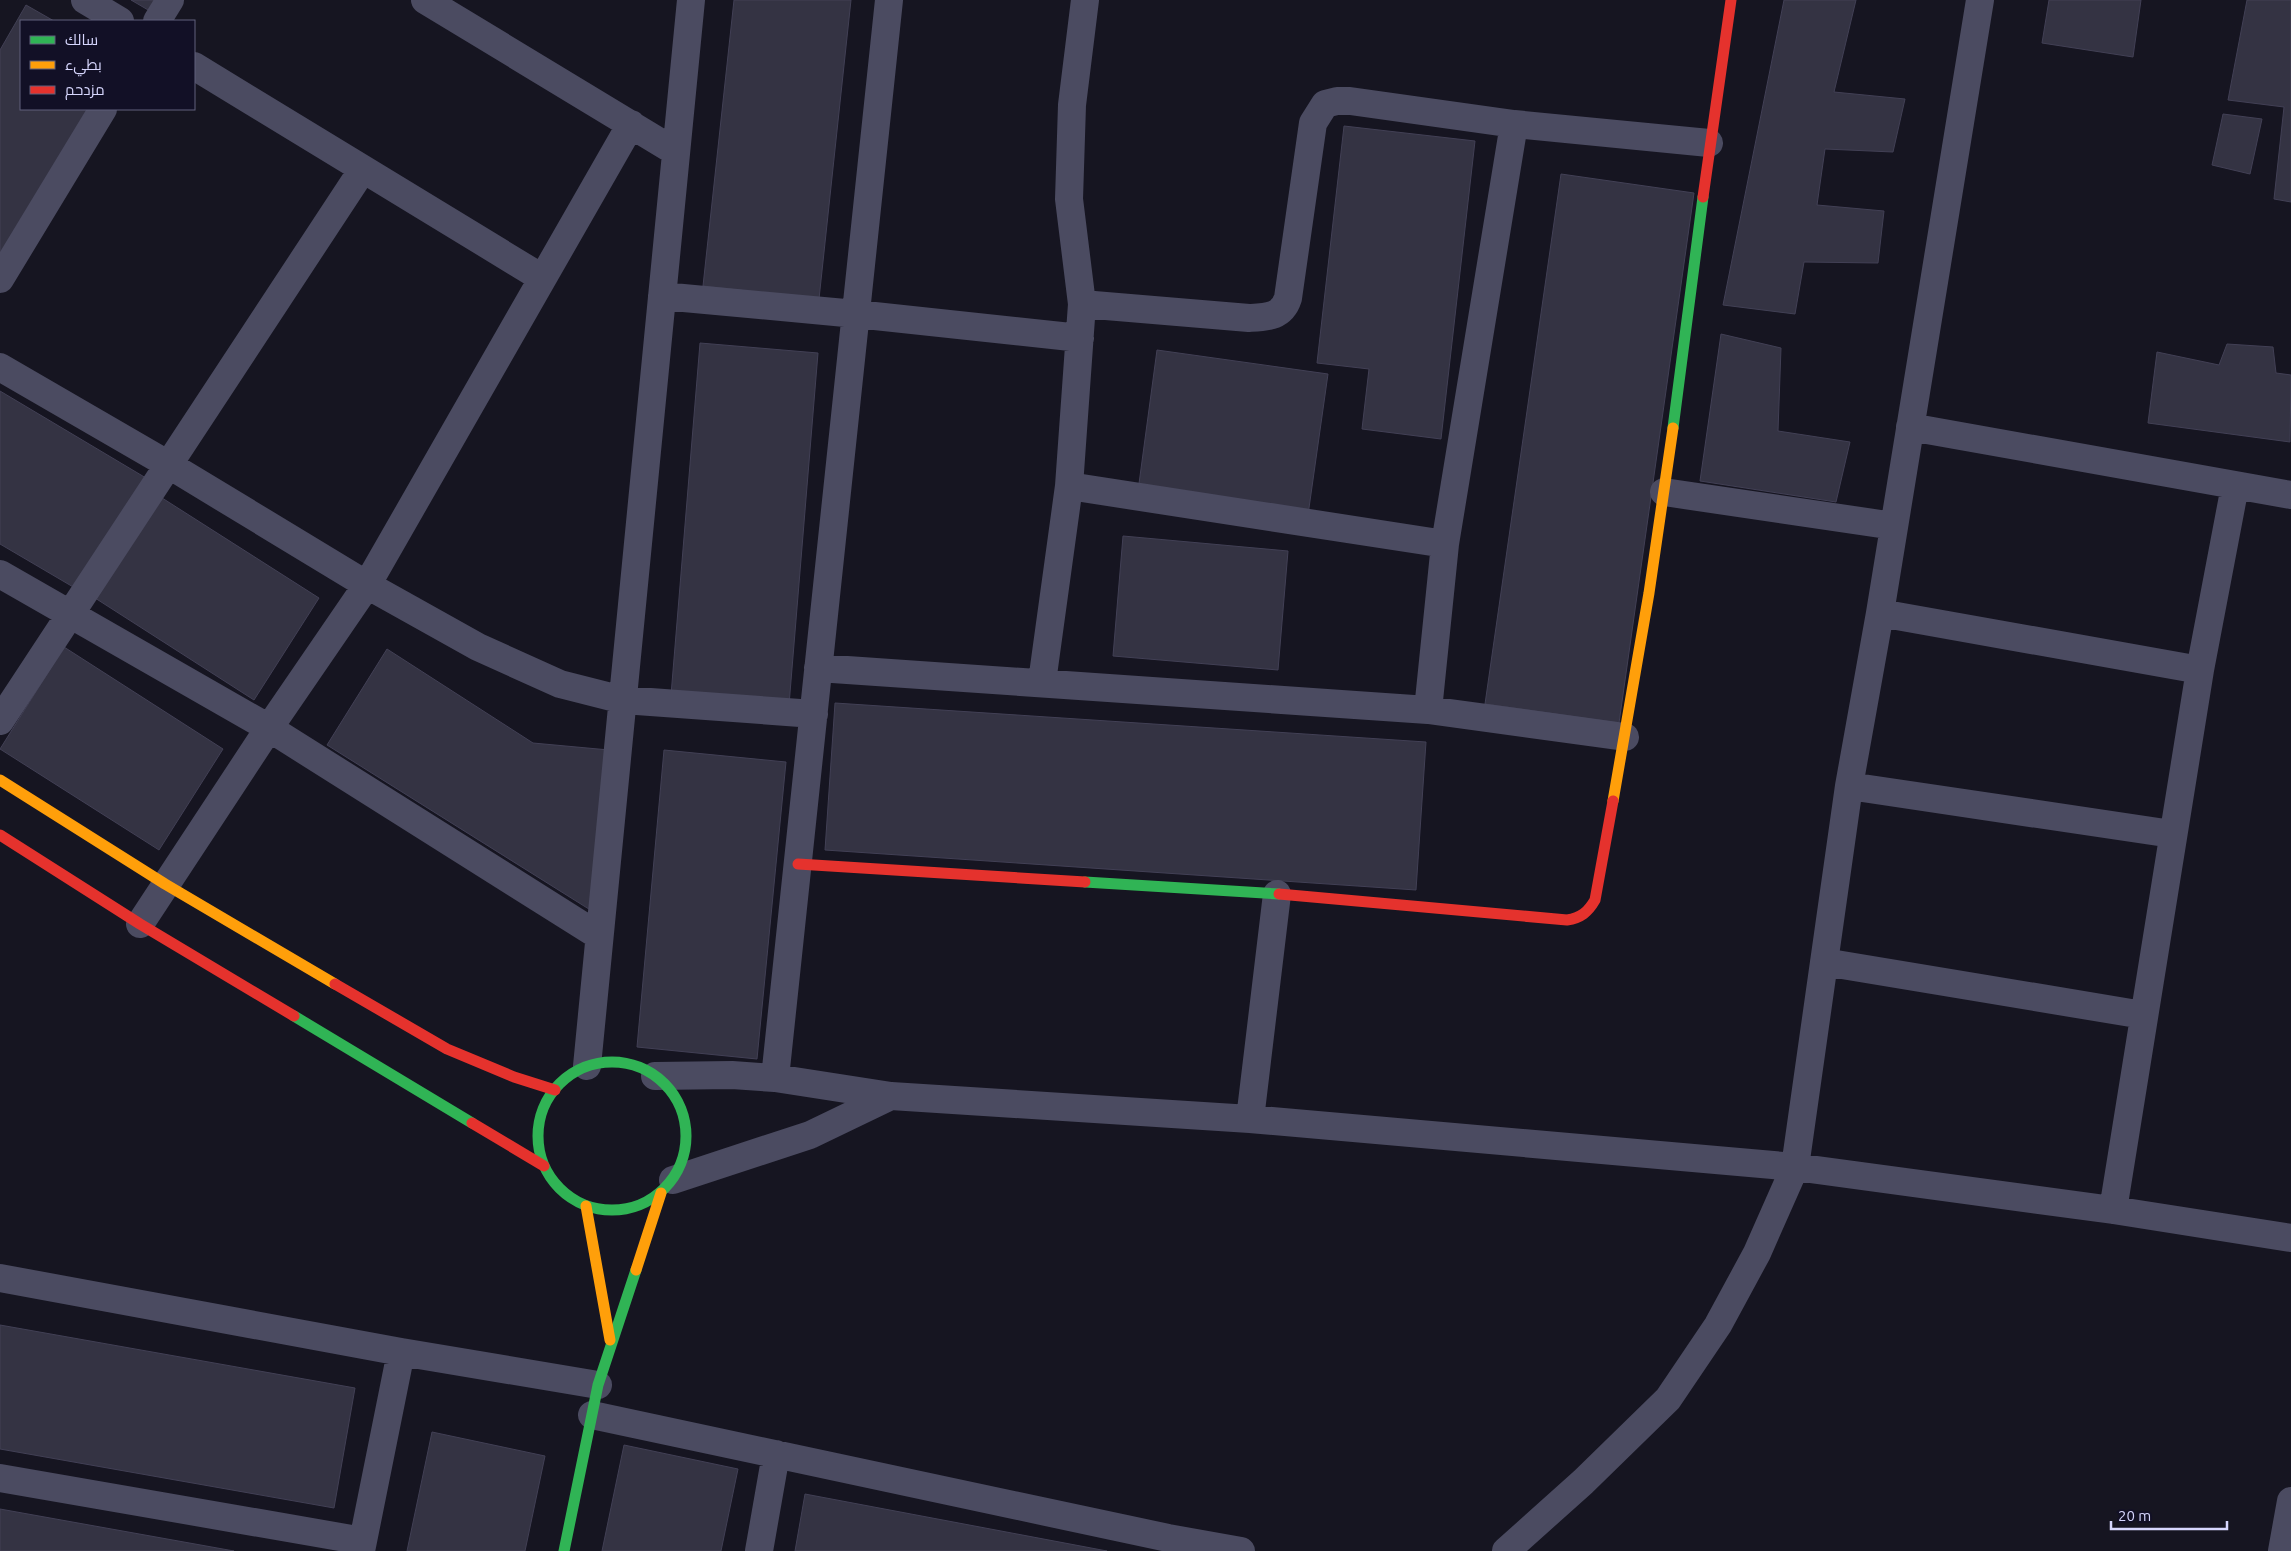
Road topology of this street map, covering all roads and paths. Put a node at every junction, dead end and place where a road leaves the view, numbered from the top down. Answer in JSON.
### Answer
{"nodes":[{"id":1,"x":85,"y":0,"type":"edge"},
{"id":2,"x":170,"y":0,"type":"edge"},
{"id":3,"x":425,"y":0,"type":"edge"},
{"id":4,"x":691,"y":0,"type":"edge"},
{"id":5,"x":889,"y":0,"type":"edge"},
{"id":6,"x":1085,"y":0,"type":"edge"},
{"id":7,"x":1731,"y":0,"type":"edge"},
{"id":8,"x":1980,"y":0,"type":"edge"},
{"id":9,"x":118,"y":20,"type":"edge"},
{"id":10,"x":157,"y":20,"type":"edge"},
{"id":11,"x":195,"y":67,"type":"edge"},
{"id":12,"x":102,"y":110,"type":"edge"},
{"id":13,"x":631,"y":124,"type":"junction"},
{"id":14,"x":1514,"y":124,"type":"junction"},
{"id":15,"x":1709,"y":143,"type":"junction"},
{"id":16,"x":676,"y":152,"type":"junction"},
{"id":17,"x":363,"y":168,"type":"junction"},
{"id":18,"x":542,"y":278,"type":"junction"},
{"id":19,"x":0,"y":279,"type":"edge"},
{"id":20,"x":662,"y":296,"type":"junction"},
{"id":21,"x":1082,"y":304,"type":"junction"},
{"id":22,"x":856,"y":314,"type":"junction"},
{"id":23,"x":1080,"y":338,"type":"junction"},
{"id":24,"x":0,"y":367,"type":"edge"},
{"id":25,"x":1910,"y":427,"type":"junction"},
{"id":26,"x":169,"y":465,"type":"junction"},
{"id":27,"x":1069,"y":486,"type":"junction"},
{"id":28,"x":2235,"y":486,"type":"junction"},
{"id":29,"x":1664,"y":492,"type":"junction"},
{"id":30,"x":2291,"y":495,"type":"edge"},
{"id":31,"x":1894,"y":526,"type":"junction"},
{"id":32,"x":1445,"y":544,"type":"junction"},
{"id":33,"x":0,"y":574,"type":"edge"},
{"id":34,"x":367,"y":585,"type":"junction"},
{"id":35,"x":71,"y":613,"type":"junction"},
{"id":36,"x":1880,"y":614,"type":"junction"},
{"id":37,"x":818,"y":668,"type":"junction"},
{"id":38,"x":2200,"y":670,"type":"junction"},
{"id":39,"x":1042,"y":682,"type":"junction"},
{"id":40,"x":623,"y":700,"type":"junction"},
{"id":41,"x":1428,"y":710,"type":"junction"},
{"id":42,"x":814,"y":714,"type":"junction"},
{"id":43,"x":0,"y":721,"type":"edge"},
{"id":44,"x":269,"y":728,"type":"junction"},
{"id":45,"x":1625,"y":737,"type":"junction"},
{"id":46,"x":0,"y":780,"type":"edge"},
{"id":47,"x":1850,"y":786,"type":"junction"},
{"id":48,"x":2172,"y":834,"type":"junction"},
{"id":49,"x":0,"y":835,"type":"edge"},
{"id":50,"x":798,"y":864,"type":"junction"},
{"id":51,"x":165,"y":884,"type":"junction"},
{"id":52,"x":1277,"y":894,"type":"junction"},
{"id":53,"x":140,"y":924,"type":"junction"},
{"id":54,"x":599,"y":936,"type":"junction"},
{"id":55,"x":1824,"y":962,"type":"junction"},
{"id":56,"x":2143,"y":1015,"type":"junction"},
{"id":57,"x":587,"y":1066,"type":"junction"},
{"id":58,"x":656,"y":1076,"type":"junction"},
{"id":59,"x":775,"y":1078,"type":"junction"},
{"id":60,"x":555,"y":1090,"type":"junction"},
{"id":61,"x":891,"y":1096,"type":"junction"},
{"id":62,"x":1250,"y":1119,"type":"junction"},
{"id":63,"x":544,"y":1166,"type":"junction"},
{"id":64,"x":1795,"y":1167,"type":"junction"},
{"id":65,"x":667,"y":1187,"type":"junction"},
{"id":66,"x":586,"y":1206,"type":"junction"},
{"id":67,"x":2113,"y":1210,"type":"junction"},
{"id":68,"x":2291,"y":1238,"type":"edge"},
{"id":69,"x":0,"y":1278,"type":"edge"},
{"id":70,"x":610,"y":1344,"type":"junction"},
{"id":71,"x":401,"y":1352,"type":"junction"},
{"id":72,"x":598,"y":1385,"type":"junction"},
{"id":73,"x":592,"y":1415,"type":"junction"},
{"id":74,"x":776,"y":1454,"type":"junction"},
{"id":75,"x":0,"y":1478,"type":"edge"},
{"id":76,"x":2290,"y":1517,"type":"edge"},
{"id":77,"x":1167,"y":1544,"type":"edge"},
{"id":78,"x":362,"y":1546,"type":"edge"},
{"id":79,"x":564,"y":1551,"type":"edge"},
{"id":80,"x":759,"y":1551,"type":"edge"},
{"id":81,"x":1241,"y":1551,"type":"edge"},
{"id":82,"x":1506,"y":1551,"type":"edge"},
{"id":83,"x":2282,"y":1551,"type":"edge"}],
"edges":[{"from":1,"to":9,"type":"street"},
{"from":2,"to":10,"type":"street"},
{"from":3,"to":13,"type":"street"},
{"from":4,"to":16,"type":"street"},
{"from":5,"to":22,"type":"street"},
{"from":6,"to":21,"type":"street"},
{"from":7,"to":15,"type":"street"},
{"from":8,"to":25,"type":"street"},
{"from":11,"to":17,"type":"street"},
{"from":12,"to":19,"type":"street"},
{"from":13,"to":16,"type":"street"},
{"from":13,"to":18,"type":"street"},
{"from":14,"to":15,"type":"street"},
{"from":14,"to":21,"type":"street"},
{"from":14,"to":32,"type":"street"},
{"from":15,"to":29,"type":"street"},
{"from":16,"to":20,"type":"street"},
{"from":17,"to":18,"type":"street"},
{"from":17,"to":26,"type":"street"},
{"from":18,"to":34,"type":"street"},
{"from":20,"to":22,"type":"street"},
{"from":20,"to":40,"type":"street"},
{"from":21,"to":23,"type":"street"},
{"from":22,"to":23,"type":"street"},
{"from":22,"to":37,"type":"street"},
{"from":23,"to":27,"type":"street"},
{"from":24,"to":26,"type":"street"},
{"from":25,"to":28,"type":"street"},
{"from":25,"to":31,"type":"street"},
{"from":26,"to":34,"type":"street"},
{"from":26,"to":35,"type":"street"},
{"from":27,"to":32,"type":"street"},
{"from":27,"to":39,"type":"street"},
{"from":28,"to":30,"type":"street"},
{"from":28,"to":38,"type":"street"},
{"from":29,"to":31,"type":"street"},
{"from":29,"to":45,"type":"street"},
{"from":31,"to":36,"type":"street"},
{"from":32,"to":41,"type":"street"},
{"from":33,"to":35,"type":"street"},
{"from":34,"to":40,"type":"street"},
{"from":34,"to":44,"type":"street"},
{"from":35,"to":43,"type":"street"},
{"from":35,"to":44,"type":"street"},
{"from":36,"to":38,"type":"street"},
{"from":36,"to":47,"type":"street"},
{"from":37,"to":39,"type":"street"},
{"from":37,"to":42,"type":"street"},
{"from":38,"to":48,"type":"street"},
{"from":39,"to":41,"type":"street"},
{"from":40,"to":42,"type":"street"},
{"from":40,"to":54,"type":"street"},
{"from":41,"to":45,"type":"street"},
{"from":42,"to":50,"type":"street"},
{"from":44,"to":51,"type":"street"},
{"from":44,"to":54,"type":"street"},
{"from":45,"to":52,"type":"street"},
{"from":46,"to":51,"type":"street"},
{"from":47,"to":48,"type":"street"},
{"from":47,"to":55,"type":"street"},
{"from":48,"to":56,"type":"street"},
{"from":49,"to":53,"type":"street"},
{"from":50,"to":52,"type":"street"},
{"from":50,"to":59,"type":"street"},
{"from":51,"to":53,"type":"street"},
{"from":51,"to":60,"type":"street"},
{"from":52,"to":62,"type":"street"},
{"from":53,"to":63,"type":"street"},
{"from":54,"to":57,"type":"street"},
{"from":55,"to":56,"type":"street"},
{"from":55,"to":64,"type":"street"},
{"from":56,"to":67,"type":"street"},
{"from":57,"to":58,"type":"street"},
{"from":57,"to":60,"type":"street"},
{"from":58,"to":59,"type":"street"},
{"from":58,"to":65,"type":"street"},
{"from":59,"to":61,"type":"street"},
{"from":60,"to":63,"type":"street"},
{"from":61,"to":62,"type":"street"},
{"from":61,"to":65,"type":"street"},
{"from":62,"to":64,"type":"street"},
{"from":63,"to":66,"type":"street"},
{"from":64,"to":67,"type":"street"},
{"from":64,"to":82,"type":"street"},
{"from":65,"to":66,"type":"street"},
{"from":65,"to":70,"type":"street"},
{"from":66,"to":70,"type":"street"},
{"from":67,"to":68,"type":"street"},
{"from":69,"to":71,"type":"street"},
{"from":70,"to":72,"type":"street"},
{"from":71,"to":72,"type":"street"},
{"from":71,"to":78,"type":"street"},
{"from":72,"to":73,"type":"street"},
{"from":73,"to":74,"type":"street"},
{"from":73,"to":79,"type":"street"},
{"from":74,"to":77,"type":"street"},
{"from":74,"to":80,"type":"street"},
{"from":75,"to":78,"type":"street"},
{"from":76,"to":83,"type":"street"},
{"from":77,"to":81,"type":"street"}]}
